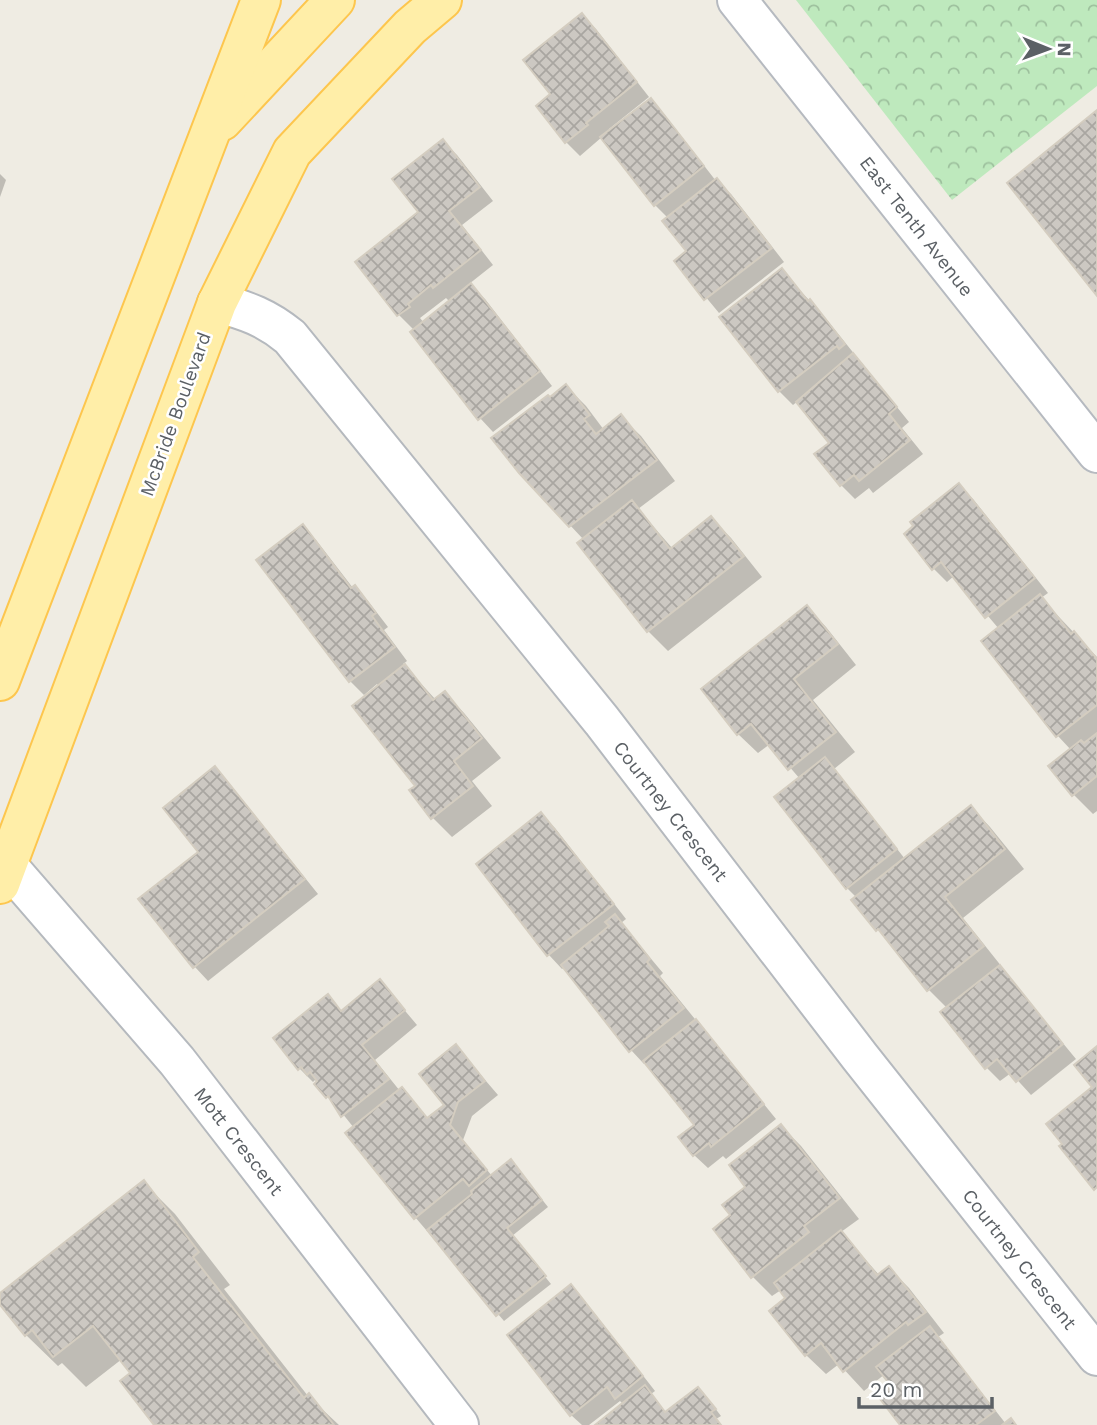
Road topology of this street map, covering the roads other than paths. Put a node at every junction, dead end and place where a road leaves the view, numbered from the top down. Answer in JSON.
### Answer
{"nodes":[{"id":1,"x":261,"y":0,"type":"edge"},
{"id":2,"x":335,"y":0,"type":"edge"},
{"id":3,"x":442,"y":0,"type":"edge"},
{"id":4,"x":737,"y":0,"type":"edge"},
{"id":5,"x":207,"y":136,"type":"junction"},
{"id":6,"x":217,"y":303,"type":"junction"},
{"id":7,"x":1097,"y":453,"type":"edge"},
{"id":8,"x":0,"y":681,"type":"edge"},
{"id":9,"x":4,"y":875,"type":"edge"},
{"id":10,"x":1097,"y":1356,"type":"edge"},
{"id":11,"x":459,"y":1425,"type":"edge"}],
"edges":[{"from":1,"to":5,"type":"main road"},
{"from":2,"to":5,"type":"main road"},
{"from":3,"to":6,"type":"main road","name":"McBride Boulevard"},
{"from":4,"to":7,"type":"street","name":"East Tenth Avenue"},
{"from":5,"to":8,"type":"main road"},
{"from":6,"to":9,"type":"main road","name":"McBride Boulevard"},
{"from":6,"to":10,"type":"street","name":"Courtney Crescent"},
{"from":9,"to":11,"type":"street","name":"Mott Crescent"}]}
